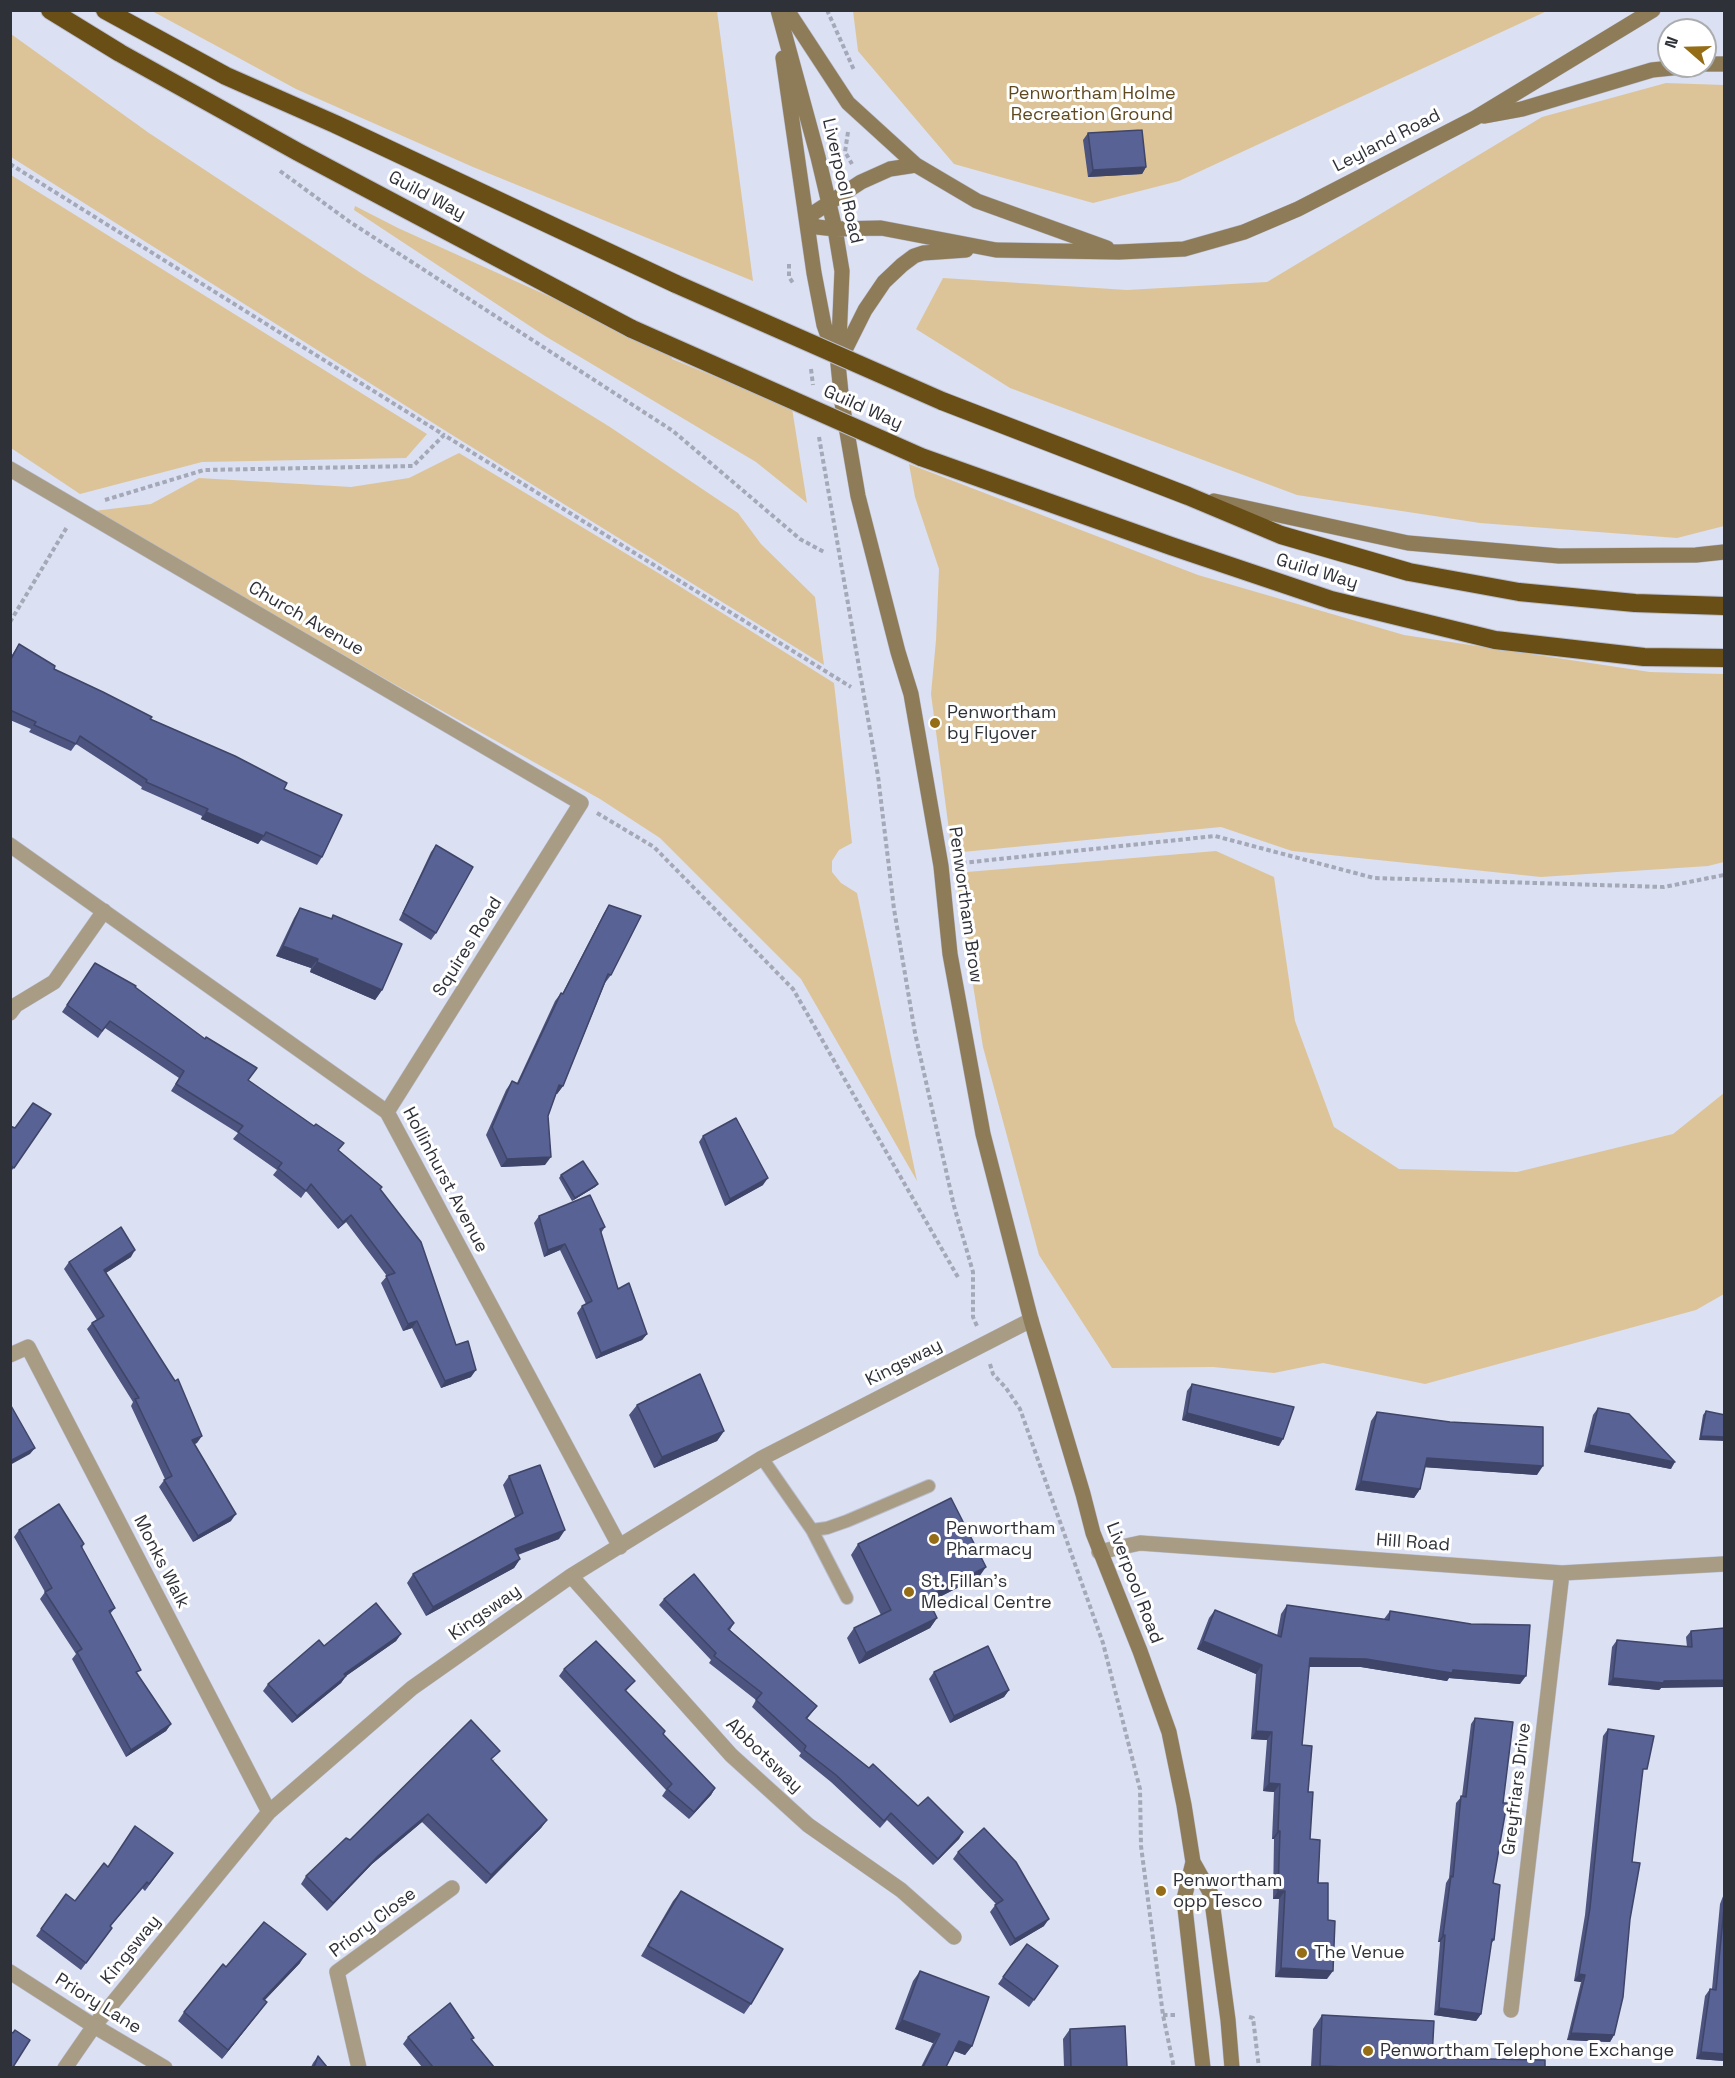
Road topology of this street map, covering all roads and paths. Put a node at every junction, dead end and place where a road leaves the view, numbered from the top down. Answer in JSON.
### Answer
{"nodes":[{"id":1,"x":50,"y":10,"type":"edge"},
{"id":2,"x":105,"y":10,"type":"edge"},
{"id":3,"x":777,"y":10,"type":"edge"},
{"id":4,"x":787,"y":10,"type":"edge"},
{"id":5,"x":827,"y":10,"type":"edge"},
{"id":6,"x":1653,"y":10,"type":"edge"},
{"id":7,"x":1657,"y":69,"type":"edge"},
{"id":8,"x":858,"y":77,"type":"dead end"},
{"id":9,"x":1475,"y":118,"type":"junction"},
{"id":10,"x":10,"y":164,"type":"edge"},
{"id":11,"x":916,"y":165,"type":"junction"},
{"id":12,"x":828,"y":203,"type":"junction"},
{"id":13,"x":807,"y":221,"type":"junction"},
{"id":14,"x":350,"y":222,"type":"dead end"},
{"id":15,"x":835,"y":229,"type":"junction"},
{"id":16,"x":996,"y":250,"type":"junction"},
{"id":17,"x":1119,"y":252,"type":"junction"},
{"id":18,"x":838,"y":364,"type":"junction"},
{"id":19,"x":444,"y":435,"type":"junction"},
{"id":20,"x":10,"y":469,"type":"edge"},
{"id":21,"x":858,"y":496,"type":"joint"},
{"id":22,"x":1188,"y":496,"type":"junction"},
{"id":23,"x":77,"y":509,"type":"junction"},
{"id":24,"x":824,"y":552,"type":"dead end"},
{"id":25,"x":1725,"y":552,"type":"edge"},
{"id":26,"x":1725,"y":606,"type":"edge"},
{"id":27,"x":10,"y":622,"type":"edge"},
{"id":28,"x":1725,"y":658,"type":"edge"},
{"id":29,"x":851,"y":687,"type":"dead end"},
{"id":30,"x":862,"y":689,"type":"dead end"},
{"id":31,"x":581,"y":803,"type":"junction"},
{"id":32,"x":10,"y":845,"type":"edge"},
{"id":33,"x":941,"y":866,"type":"junction"},
{"id":34,"x":1725,"y":875,"type":"edge"},
{"id":35,"x":104,"y":911,"type":"junction"},
{"id":36,"x":10,"y":1013,"type":"edge"},
{"id":37,"x":387,"y":1112,"type":"junction"},
{"id":38,"x":959,"y":1279,"type":"dead end"},
{"id":39,"x":1031,"y":1320,"type":"junction"},
{"id":40,"x":983,"y":1343,"type":"junction"},
{"id":41,"x":10,"y":1355,"type":"edge"},
{"id":42,"x":762,"y":1458,"type":"junction"},
{"id":43,"x":929,"y":1486,"type":"dead end"},
{"id":44,"x":812,"y":1530,"type":"junction"},
{"id":45,"x":620,"y":1547,"type":"junction"},
{"id":46,"x":1099,"y":1552,"type":"junction"},
{"id":47,"x":1725,"y":1564,"type":"edge"},
{"id":48,"x":1562,"y":1573,"type":"junction"},
{"id":49,"x":571,"y":1576,"type":"junction"},
{"id":50,"x":847,"y":1598,"type":"dead end"},
{"id":51,"x":269,"y":1812,"type":"junction"},
{"id":52,"x":1193,"y":1863,"type":"junction"},
{"id":53,"x":452,"y":1888,"type":"dead end"},
{"id":54,"x":954,"y":1937,"type":"dead end"},
{"id":55,"x":10,"y":1972,"type":"edge"},
{"id":56,"x":1510,"y":2010,"type":"dead end"},
{"id":57,"x":94,"y":2026,"type":"junction"},
{"id":58,"x":65,"y":2067,"type":"edge"},
{"id":59,"x":165,"y":2067,"type":"edge"},
{"id":60,"x":359,"y":2067,"type":"edge"},
{"id":61,"x":1174,"y":2067,"type":"edge"},
{"id":62,"x":1203,"y":2067,"type":"edge"},
{"id":63,"x":1232,"y":2067,"type":"edge"}],
"edges":[{"from":1,"to":28,"type":"highway","name":"Guild Way","bridge":true},
{"from":2,"to":22,"type":"highway","name":"Guild Way","bridge":true},
{"from":3,"to":12,"type":"street","name":"Liverpool Road"},
{"from":3,"to":13,"type":"street","name":"Liverpool Road"},
{"from":4,"to":11,"type":"street","name":"Leyland Road"},
{"from":5,"to":8,"type":"path"},
{"from":6,"to":9,"type":"street","name":"Leyland Road"},
{"from":7,"to":9,"type":"street"},
{"from":9,"to":17,"type":"street","name":"Leyland Road"},
{"from":10,"to":19,"type":"path"},
{"from":11,"to":12,"type":"street"},
{"from":11,"to":17,"type":"street","name":"Leyland Road"},
{"from":12,"to":13,"type":"street"},
{"from":12,"to":15,"type":"street","name":"Liverpool Road"},
{"from":13,"to":15,"type":"street","name":"Leyland Road"},
{"from":13,"to":18,"type":"street","name":"Liverpool Road"},
{"from":14,"to":24,"type":"path"},
{"from":15,"to":16,"type":"street","name":"Leyland Road"},
{"from":15,"to":18,"type":"street","name":"Liverpool Road"},
{"from":16,"to":17,"type":"street","name":"Leyland Road"},
{"from":16,"to":18,"type":"street"},
{"from":18,"to":21,"type":"street","name":"Liverpool Road"},
{"from":19,"to":23,"type":"path"},
{"from":19,"to":29,"type":"path"},
{"from":20,"to":23,"type":"street","name":"Church Avenue"},
{"from":21,"to":33,"type":"street","name":"Penwortham Brow"},
{"from":22,"to":25,"type":"street"},
{"from":22,"to":26,"type":"highway","name":"Guild Way"},
{"from":23,"to":27,"type":"path"},
{"from":23,"to":31,"type":"street","name":"Church Avenue"},
{"from":30,"to":40,"type":"path"},
{"from":31,"to":37,"type":"street","name":"Squires Road"},
{"from":31,"to":38,"type":"path"},
{"from":32,"to":35,"type":"street","name":"Hollinhurst Avenue"},
{"from":33,"to":34,"type":"path"},
{"from":33,"to":39,"type":"street","name":"Penwortham Brow"},
{"from":35,"to":36,"type":"street"},
{"from":35,"to":37,"type":"street","name":"Hollinhurst Avenue"},
{"from":37,"to":45,"type":"street","name":"Hollinhurst Avenue"},
{"from":39,"to":40,"type":"street","name":"Kingsway"},
{"from":39,"to":46,"type":"street","name":"Liverpool Road"},
{"from":40,"to":42,"type":"street","name":"Kingsway"},
{"from":40,"to":61,"type":"path"},
{"from":41,"to":51,"type":"street","name":"Monks Walk"},
{"from":42,"to":44,"type":"lane"},
{"from":42,"to":45,"type":"street","name":"Kingsway"},
{"from":43,"to":44,"type":"lane"},
{"from":44,"to":50,"type":"lane"},
{"from":45,"to":49,"type":"street","name":"Kingsway"},
{"from":46,"to":48,"type":"street","name":"Hill Road"},
{"from":46,"to":52,"type":"street","name":"Liverpool Road"},
{"from":47,"to":48,"type":"street","name":"Hill Road"},
{"from":48,"to":56,"type":"street","name":"Greyfriars Drive"},
{"from":49,"to":51,"type":"street","name":"Kingsway"},
{"from":49,"to":54,"type":"street","name":"Abbotsway"},
{"from":51,"to":57,"type":"street","name":"Kingsway"},
{"from":52,"to":62,"type":"street","name":"Liverpool Road"},
{"from":52,"to":63,"type":"street","name":"Liverpool Road"},
{"from":53,"to":60,"type":"street","name":"Priory Close"},
{"from":55,"to":57,"type":"street","name":"Priory Lane"},
{"from":57,"to":58,"type":"street","name":"Kingsway"},
{"from":57,"to":59,"type":"street","name":"Priory Lane"}]}
